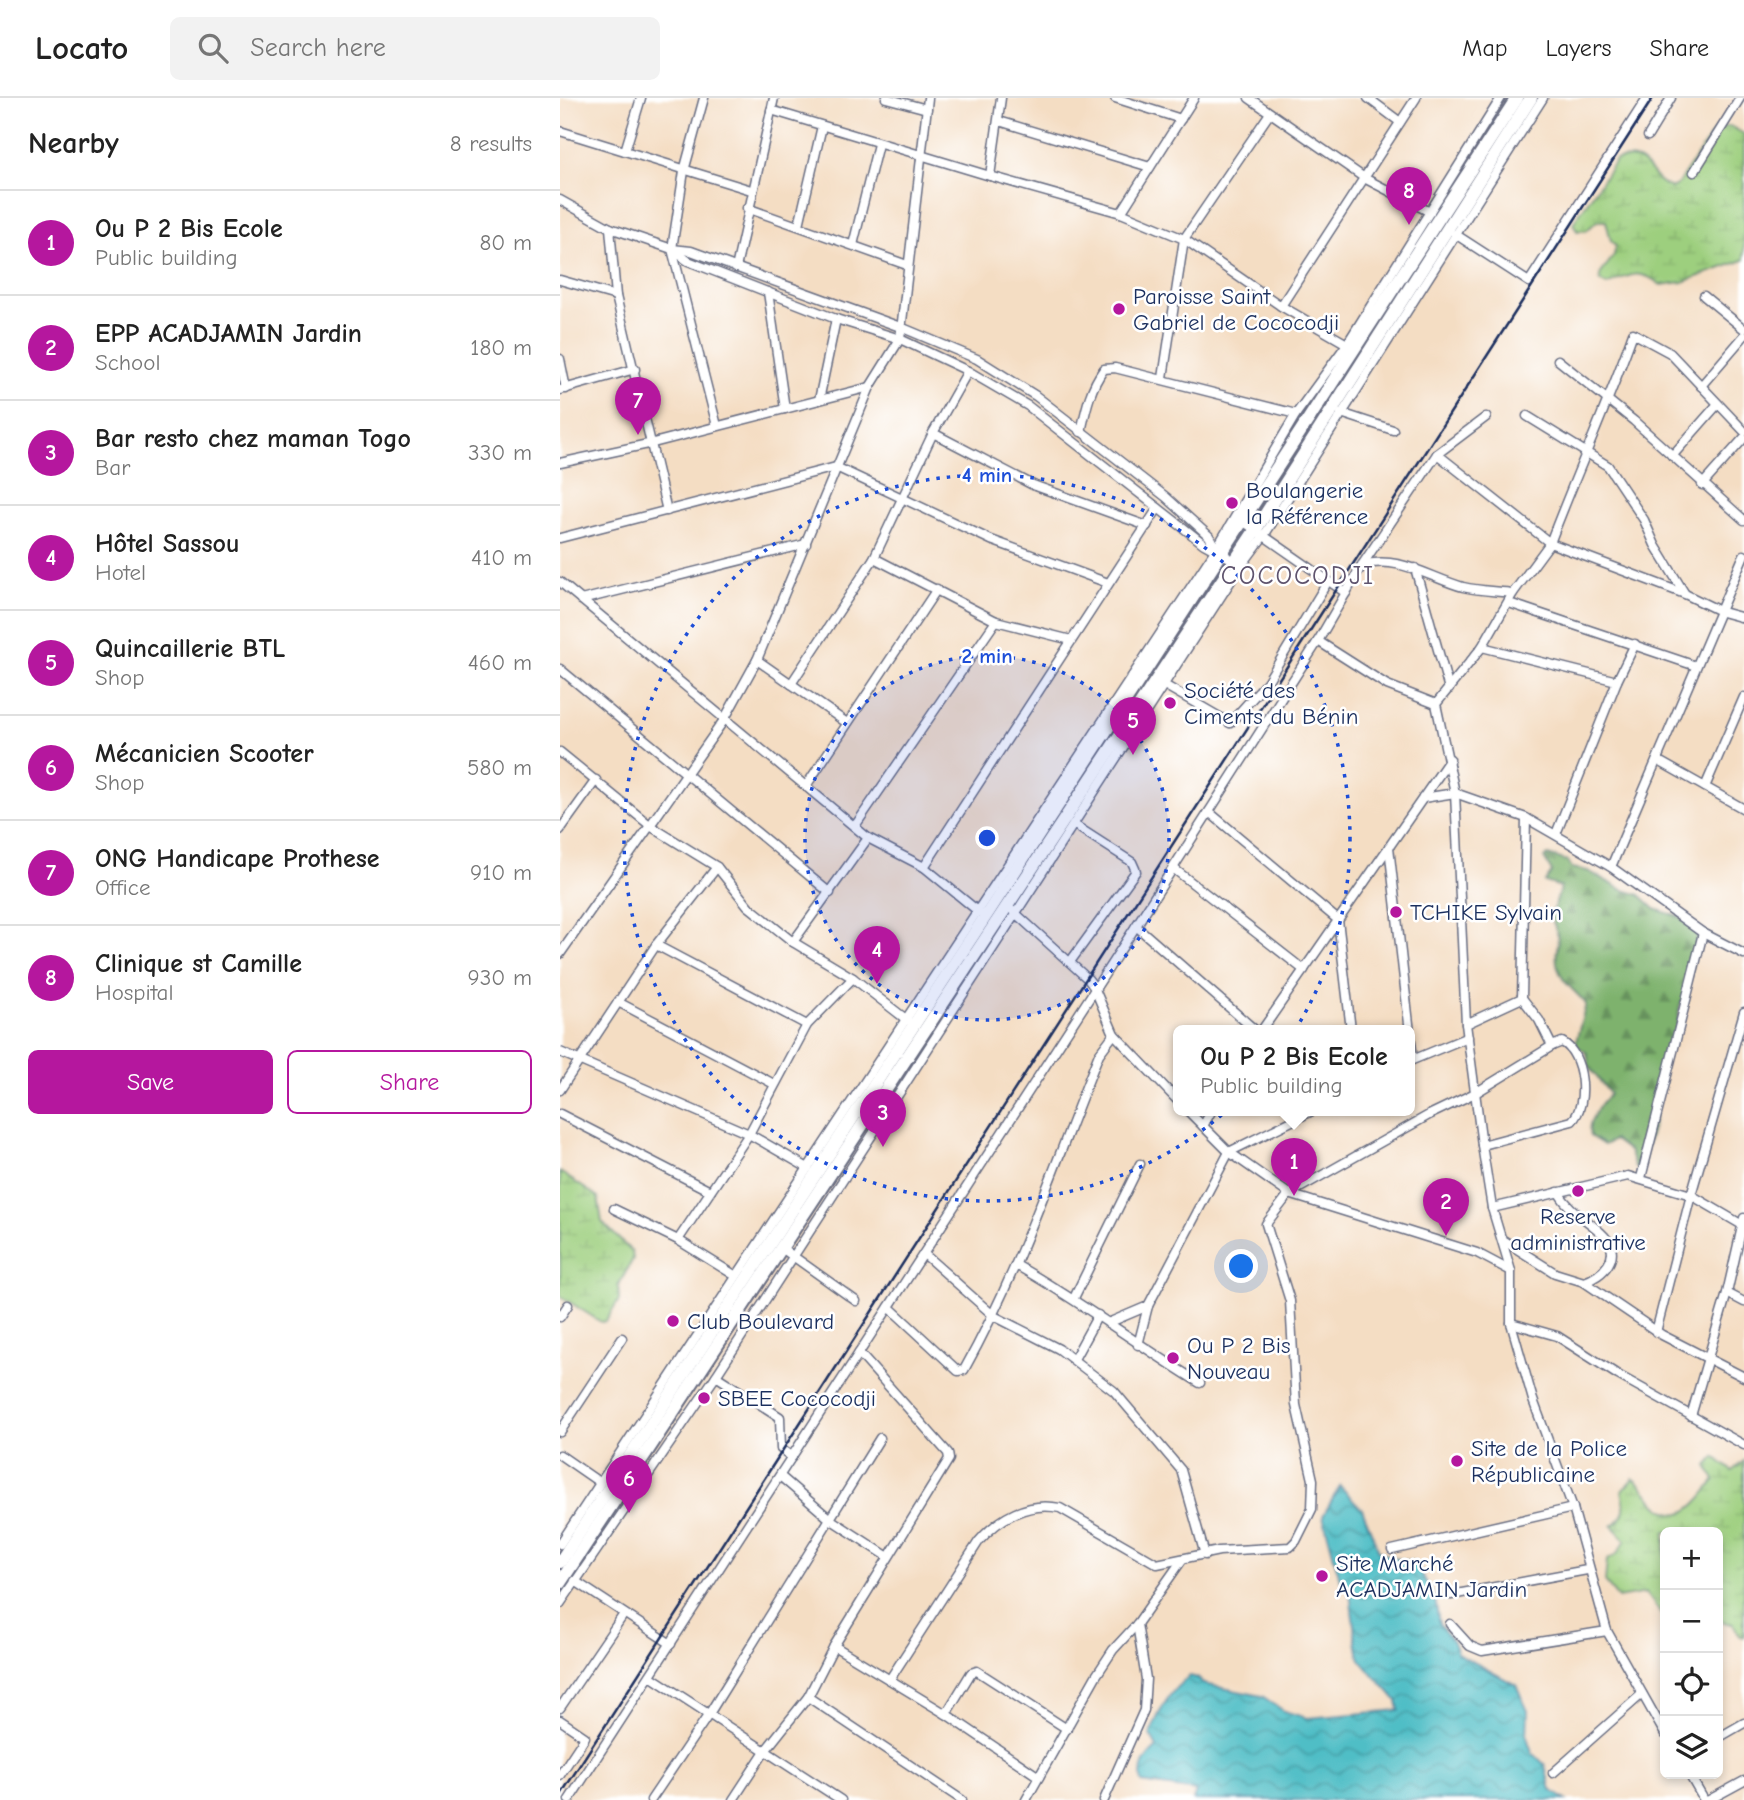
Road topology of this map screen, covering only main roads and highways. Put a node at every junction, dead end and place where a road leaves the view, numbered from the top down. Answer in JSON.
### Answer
{"nodes":[{"id":1,"x":1517,"y":98,"type":"edge"},
{"id":2,"x":1531,"y":98,"type":"edge"},
{"id":3,"x":560,"y":1562,"type":"edge"},
{"id":4,"x":560,"y":1583,"type":"edge"}],
"edges":[{"from":1,"to":3,"type":"highway"},
{"from":2,"to":4,"type":"highway"}]}
